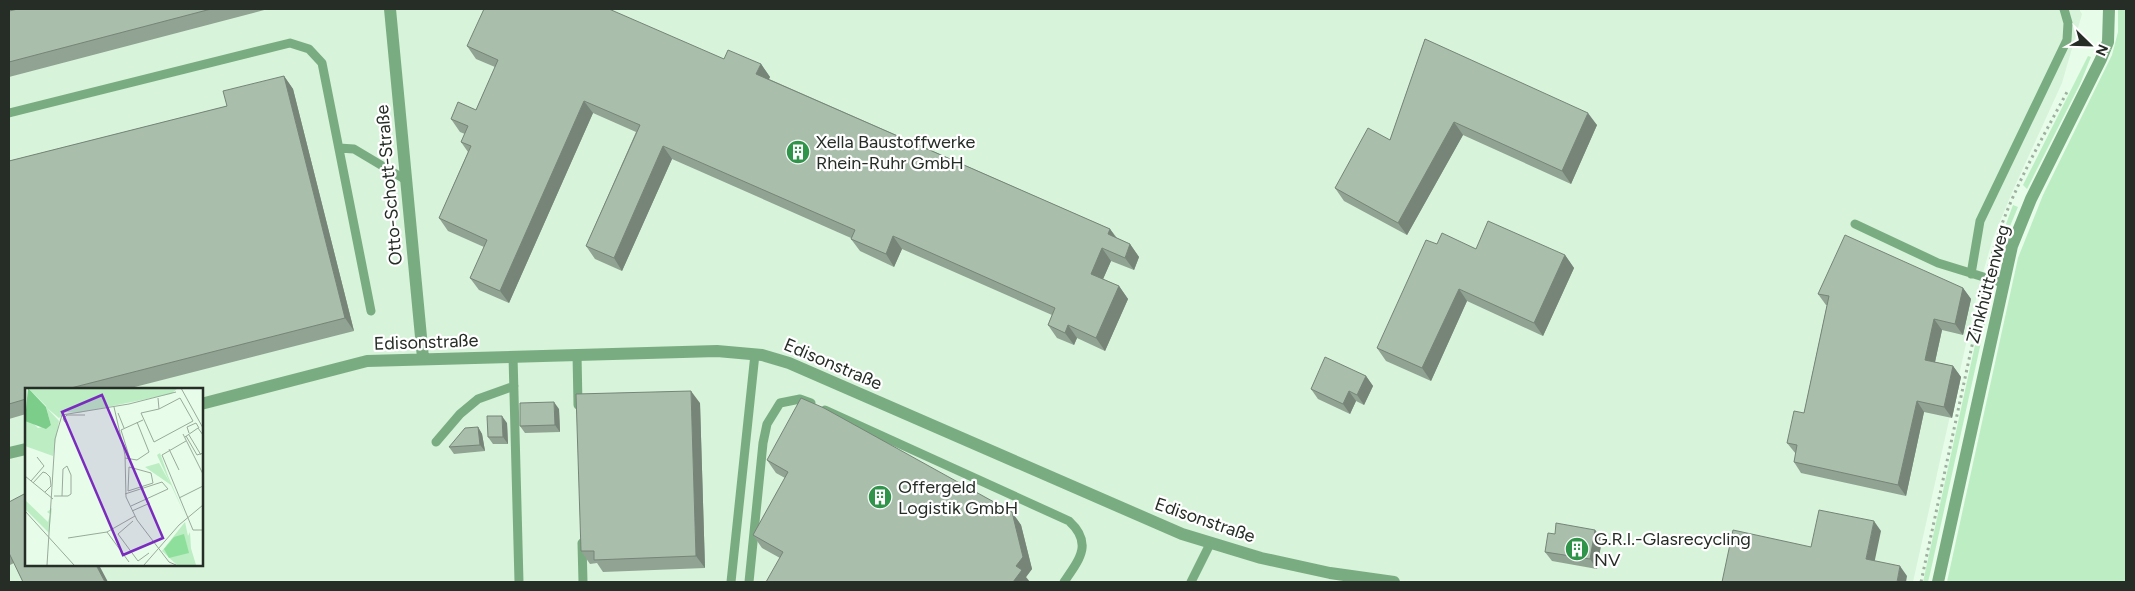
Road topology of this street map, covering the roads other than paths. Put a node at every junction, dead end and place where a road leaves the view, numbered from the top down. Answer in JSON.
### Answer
{"nodes":[{"id":1,"x":390,"y":9,"type":"edge"},
{"id":2,"x":2064,"y":9,"type":"edge"},
{"id":3,"x":2108,"y":9,"type":"edge"},
{"id":4,"x":9,"y":113,"type":"edge"},
{"id":5,"x":339,"y":148,"type":"junction"},
{"id":6,"x":406,"y":180,"type":"junction"},
{"id":7,"x":1855,"y":224,"type":"dead end"},
{"id":8,"x":1971,"y":274,"type":"junction"},
{"id":9,"x":2003,"y":283,"type":"junction"},
{"id":10,"x":371,"y":311,"type":"dead end"},
{"id":11,"x":577,"y":354,"type":"junction"},
{"id":12,"x":755,"y":354,"type":"junction"},
{"id":13,"x":513,"y":356,"type":"junction"},
{"id":14,"x":423,"y":358,"type":"junction"},
{"id":15,"x":514,"y":386,"type":"junction"},
{"id":16,"x":202,"y":404,"type":"edge"},
{"id":17,"x":579,"y":417,"type":"edge"},
{"id":18,"x":436,"y":442,"type":"dead end"},
{"id":19,"x":25,"y":449,"type":"edge"},
{"id":20,"x":9,"y":453,"type":"edge"},
{"id":21,"x":582,"y":534,"type":"edge"},
{"id":22,"x":1210,"y":544,"type":"junction"},
{"id":23,"x":519,"y":582,"type":"edge"},
{"id":24,"x":583,"y":582,"type":"edge"},
{"id":25,"x":731,"y":582,"type":"edge"},
{"id":26,"x":749,"y":582,"type":"edge"},
{"id":27,"x":1064,"y":582,"type":"edge"},
{"id":28,"x":1191,"y":582,"type":"edge"},
{"id":29,"x":1394,"y":582,"type":"edge"},
{"id":30,"x":1938,"y":582,"type":"edge"}],
"edges":[{"from":1,"to":6,"type":"street","name":"Otto-Schott-Straße"},
{"from":2,"to":8,"type":"lane"},
{"from":3,"to":9,"type":"street","name":"Zinkhüttenweg"},
{"from":4,"to":5,"type":"lane"},
{"from":5,"to":6,"type":"lane"},
{"from":5,"to":10,"type":"lane"},
{"from":6,"to":14,"type":"street","name":"Otto-Schott-Straße"},
{"from":7,"to":8,"type":"lane"},
{"from":8,"to":9,"type":"lane"},
{"from":9,"to":30,"type":"street","name":"Zinkhüttenweg"},
{"from":11,"to":12,"type":"street","name":"Edisonstraße"},
{"from":11,"to":13,"type":"street","name":"Edisonstraße"},
{"from":11,"to":17,"type":"lane"},
{"from":12,"to":22,"type":"street","name":"Edisonstraße"},
{"from":12,"to":25,"type":"lane"},
{"from":13,"to":14,"type":"street","name":"Edisonstraße"},
{"from":13,"to":15,"type":"lane"},
{"from":14,"to":16,"type":"street","name":"Edisonstraße"},
{"from":15,"to":18,"type":"lane"},
{"from":15,"to":23,"type":"lane"},
{"from":19,"to":20,"type":"street"},
{"from":21,"to":24,"type":"lane"},
{"from":22,"to":28,"type":"lane"},
{"from":22,"to":29,"type":"street","name":"Edisonstraße"},
{"from":26,"to":27,"type":"lane"}]}
